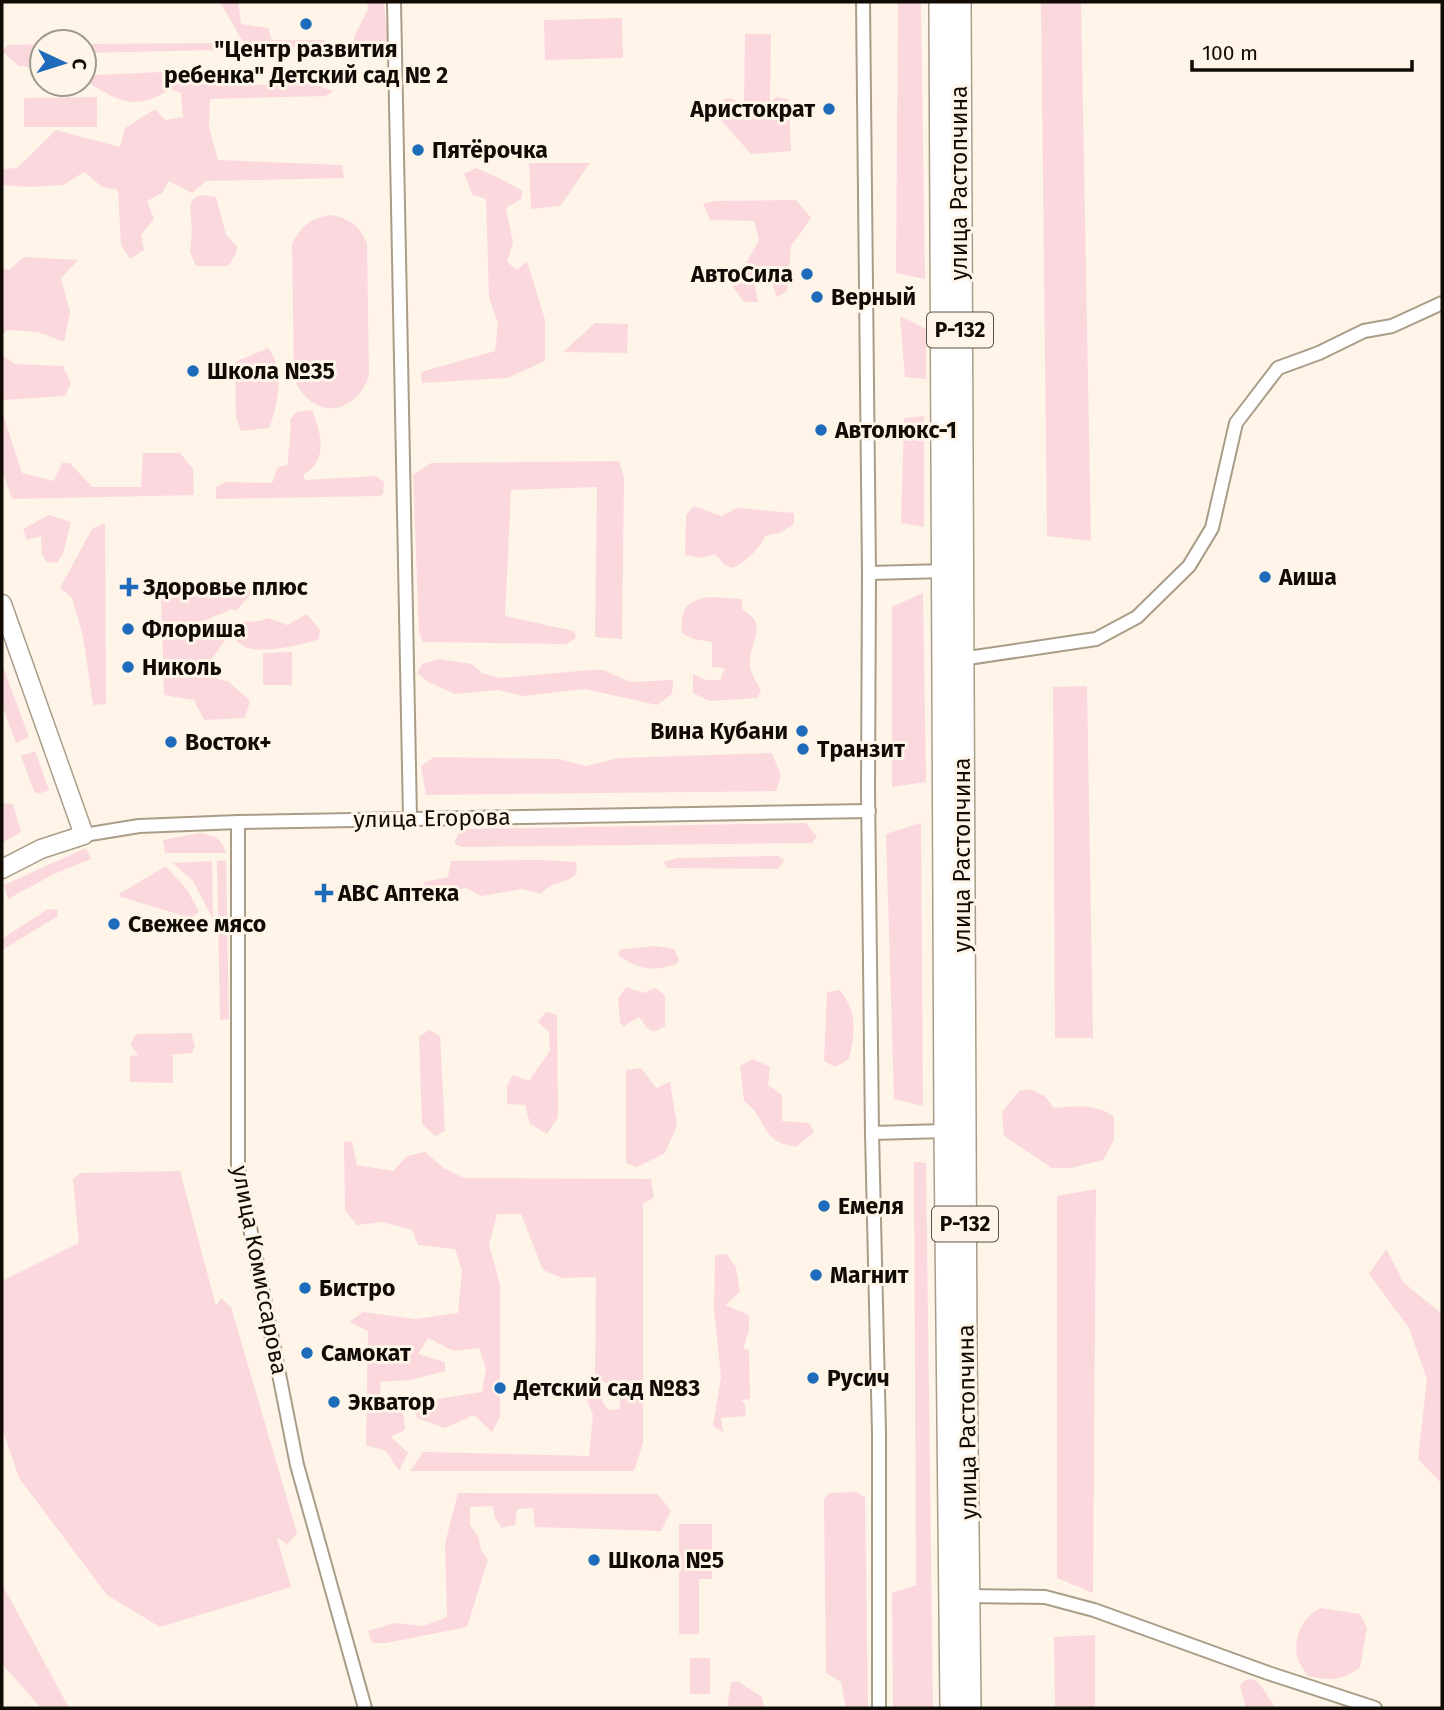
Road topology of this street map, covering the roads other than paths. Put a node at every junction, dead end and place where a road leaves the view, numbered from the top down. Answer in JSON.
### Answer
{"nodes":[{"id":1,"x":394,"y":2,"type":"edge"},
{"id":2,"x":863,"y":2,"type":"edge"},
{"id":3,"x":941,"y":2,"type":"edge"},
{"id":4,"x":959,"y":2,"type":"edge"},
{"id":5,"x":1442,"y":303,"type":"edge"},
{"id":6,"x":944,"y":570,"type":"junction"},
{"id":7,"x":869,"y":573,"type":"junction"},
{"id":8,"x":2,"y":604,"type":"edge"},
{"id":9,"x":961,"y":659,"type":"junction"},
{"id":10,"x":869,"y":811,"type":"junction"},
{"id":11,"x":410,"y":818,"type":"junction"},
{"id":12,"x":238,"y":822,"type":"junction"},
{"id":13,"x":84,"y":835,"type":"junction"},
{"id":14,"x":2,"y":869,"type":"edge"},
{"id":15,"x":946,"y":1131,"type":"junction"},
{"id":16,"x":872,"y":1133,"type":"junction"},
{"id":17,"x":969,"y":1596,"type":"junction"},
{"id":18,"x":365,"y":1708,"type":"edge"},
{"id":19,"x":879,"y":1708,"type":"edge"},
{"id":20,"x":952,"y":1708,"type":"edge"},
{"id":21,"x":970,"y":1708,"type":"edge"},
{"id":22,"x":1375,"y":1708,"type":"edge"}],
"edges":[{"from":1,"to":11,"type":"street"},
{"from":2,"to":7,"type":"street"},
{"from":3,"to":6,"type":"highway","name":"улица Растопчина","number":"Р-132"},
{"from":4,"to":9,"type":"highway","name":"улица Растопчина","number":"Р-132"},
{"from":5,"to":9,"type":"street"},
{"from":6,"to":7,"type":"street"},
{"from":6,"to":15,"type":"highway","name":"улица Растопчина","number":"Р-132"},
{"from":7,"to":10,"type":"street"},
{"from":8,"to":13,"type":"main road"},
{"from":9,"to":17,"type":"highway","name":"улица Растопчина","number":"Р-132"},
{"from":10,"to":11,"type":"street","name":"улица Егорова"},
{"from":10,"to":16,"type":"street"},
{"from":11,"to":12,"type":"street","name":"улица Егорова"},
{"from":12,"to":13,"type":"street","name":"улица Егорова"},
{"from":12,"to":18,"type":"street","name":"улица Комиссарова"},
{"from":13,"to":14,"type":"main road","name":"улица Егорова"},
{"from":15,"to":16,"type":"street"},
{"from":15,"to":20,"type":"highway","name":"улица Растопчина","number":"Р-132"},
{"from":16,"to":19,"type":"street"},
{"from":17,"to":21,"type":"highway","name":"улица Растопчина","number":"Р-132"},
{"from":17,"to":22,"type":"street"}]}
